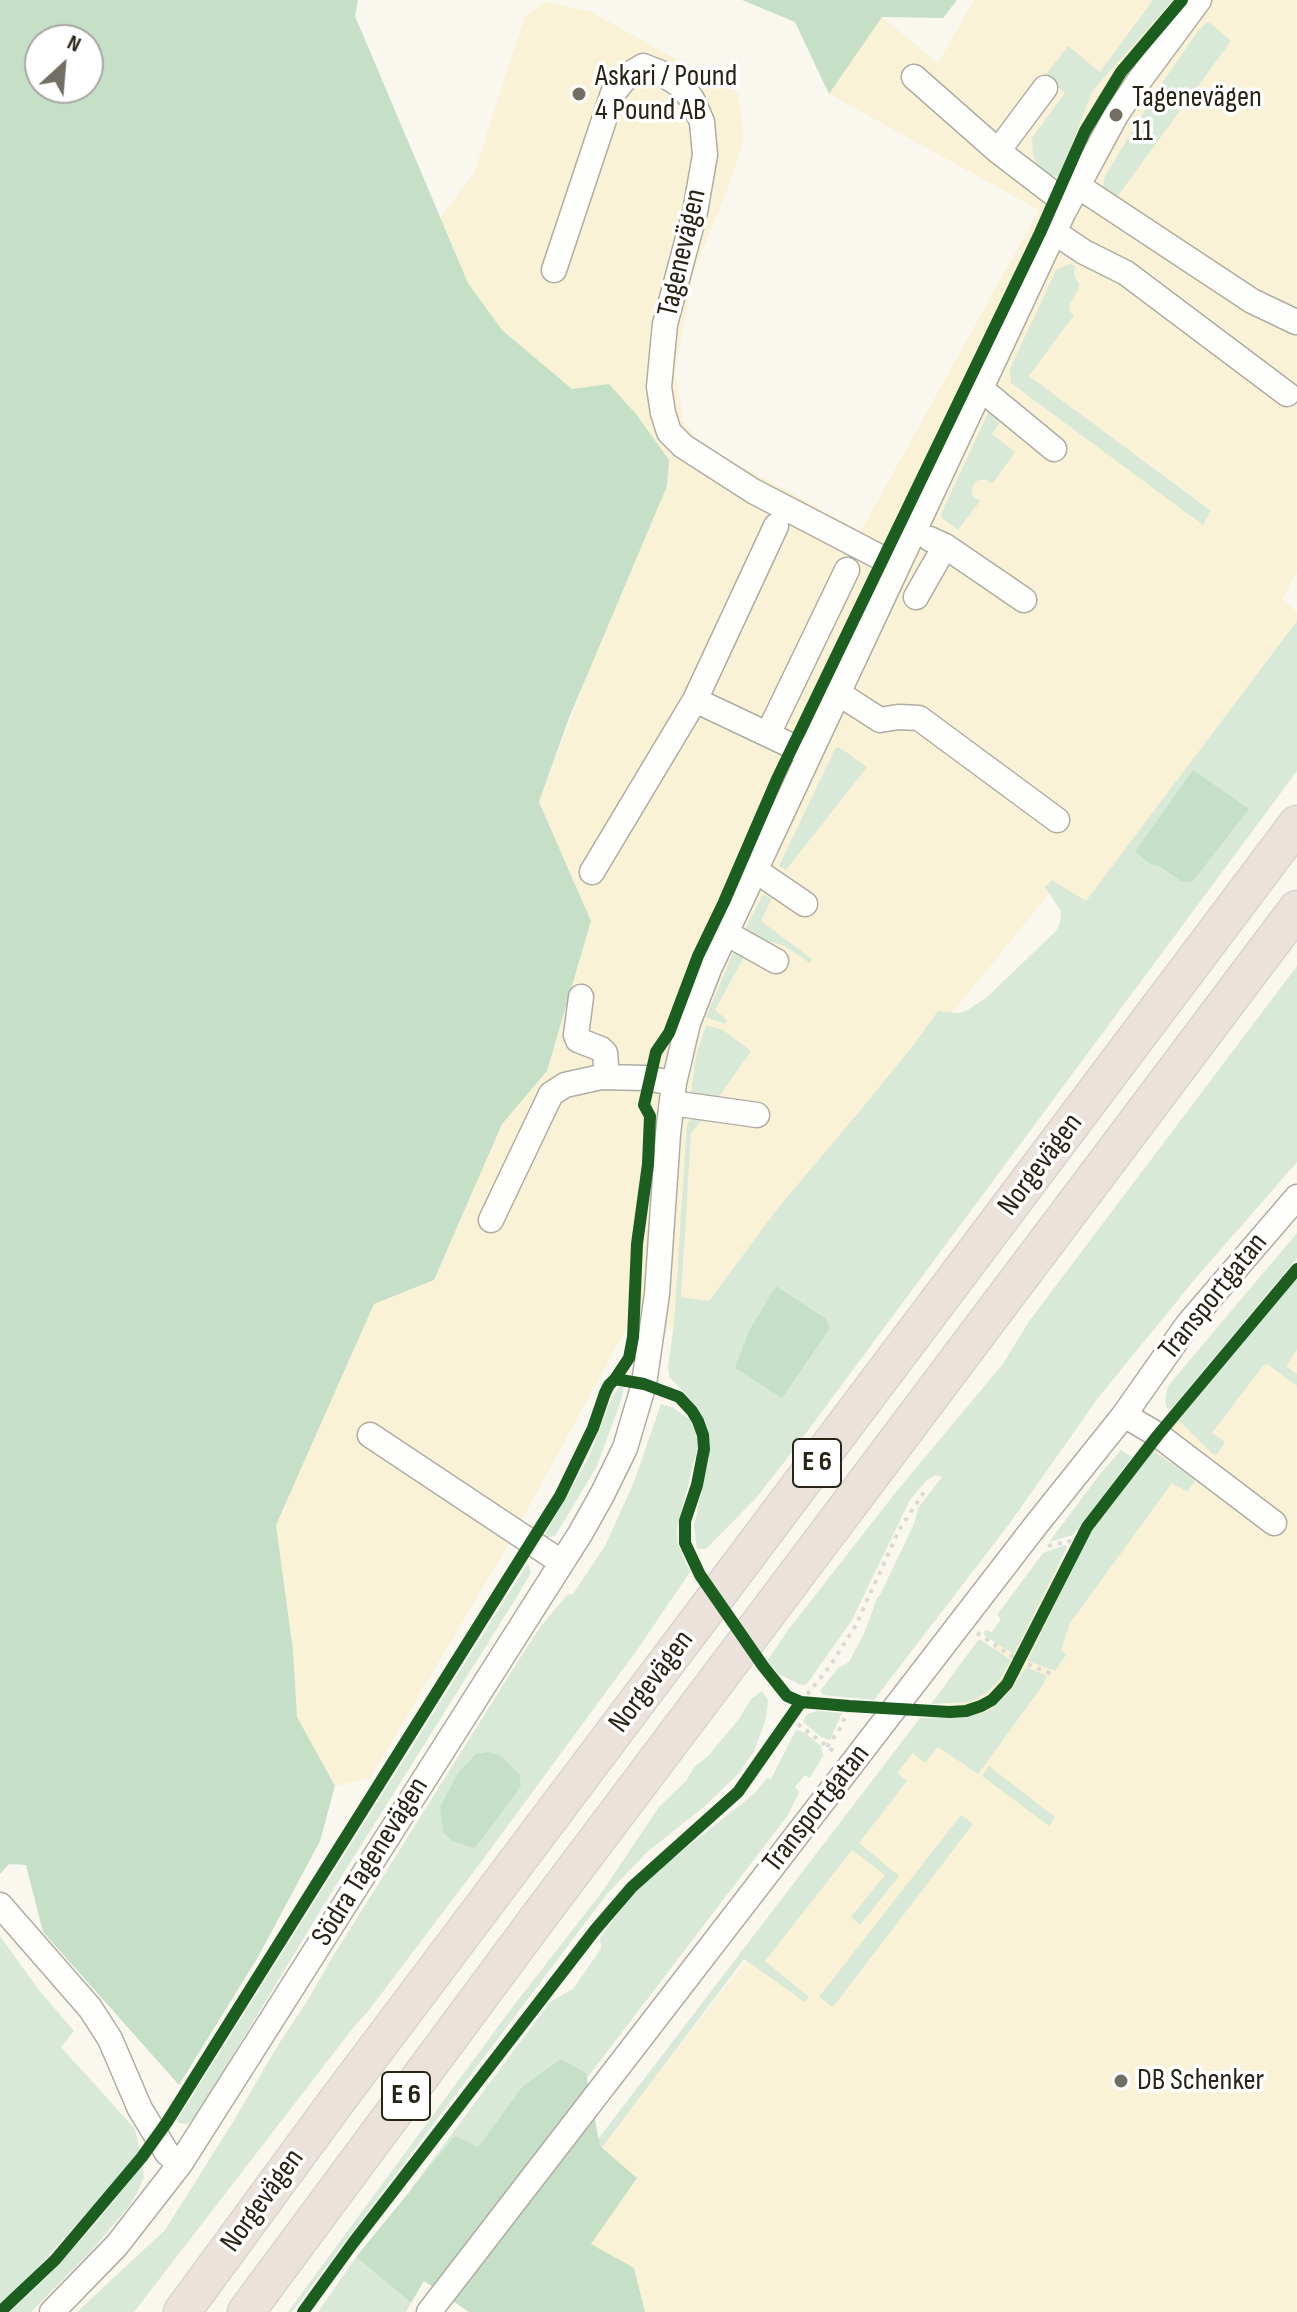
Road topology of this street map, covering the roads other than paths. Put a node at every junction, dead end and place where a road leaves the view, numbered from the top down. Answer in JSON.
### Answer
{"nodes":[{"id":1,"x":1199,"y":0,"type":"edge"},
{"id":2,"x":914,"y":77,"type":"dead end"},
{"id":3,"x":1045,"y":88,"type":"dead end"},
{"id":4,"x":998,"y":151,"type":"junction"},
{"id":5,"x":1072,"y":195,"type":"junction"},
{"id":6,"x":1054,"y":232,"type":"junction"},
{"id":7,"x":554,"y":270,"type":"dead end"},
{"id":8,"x":1296,"y":322,"type":"edge"},
{"id":9,"x":980,"y":388,"type":"junction"},
{"id":10,"x":1287,"y":394,"type":"dead end"},
{"id":11,"x":1054,"y":449,"type":"dead end"},
{"id":12,"x":776,"y":526,"type":"dead end"},
{"id":13,"x":914,"y":530,"type":"junction"},
{"id":14,"x":945,"y":546,"type":"junction"},
{"id":15,"x":897,"y":566,"type":"junction"},
{"id":16,"x":847,"y":570,"type":"dead end"},
{"id":17,"x":916,"y":597,"type":"dead end"},
{"id":18,"x":1024,"y":600,"type":"dead end"},
{"id":19,"x":838,"y":693,"type":"junction"},
{"id":20,"x":695,"y":700,"type":"junction"},
{"id":21,"x":768,"y":734,"type":"junction"},
{"id":22,"x":809,"y":754,"type":"junction"},
{"id":23,"x":1057,"y":820,"type":"dead end"},
{"id":24,"x":1297,"y":824,"type":"edge"},
{"id":25,"x":755,"y":870,"type":"junction"},
{"id":26,"x":592,"y":872,"type":"dead end"},
{"id":27,"x":805,"y":904,"type":"dead end"},
{"id":28,"x":1297,"y":909,"type":"edge"},
{"id":29,"x":726,"y":933,"type":"junction"},
{"id":30,"x":776,"y":961,"type":"dead end"},
{"id":31,"x":581,"y":997,"type":"dead end"},
{"id":32,"x":607,"y":1077,"type":"junction"},
{"id":33,"x":673,"y":1093,"type":"junction"},
{"id":34,"x":757,"y":1115,"type":"dead end"},
{"id":35,"x":1297,"y":1197,"type":"edge"},
{"id":36,"x":491,"y":1220,"type":"dead end"},
{"id":37,"x":1124,"y":1415,"type":"junction"},
{"id":38,"x":370,"y":1435,"type":"dead end"},
{"id":39,"x":1274,"y":1523,"type":"dead end"},
{"id":40,"x":561,"y":1562,"type":"junction"},
{"id":41,"x":0,"y":1905,"type":"edge"},
{"id":42,"x":180,"y":2164,"type":"junction"},
{"id":43,"x":52,"y":2312,"type":"edge"},
{"id":44,"x":182,"y":2312,"type":"edge"},
{"id":45,"x":248,"y":2312,"type":"edge"},
{"id":46,"x":429,"y":2312,"type":"edge"}],
"edges":[{"from":1,"to":5,"type":"street"},
{"from":2,"to":4,"type":"street"},
{"from":3,"to":4,"type":"street"},
{"from":4,"to":5,"type":"street"},
{"from":5,"to":6,"type":"street"},
{"from":5,"to":8,"type":"street"},
{"from":6,"to":9,"type":"street"},
{"from":6,"to":10,"type":"street"},
{"from":7,"to":15,"type":"street","name":"Tagenevägen"},
{"from":9,"to":11,"type":"street"},
{"from":9,"to":13,"type":"street"},
{"from":12,"to":20,"type":"street"},
{"from":13,"to":14,"type":"street"},
{"from":13,"to":15,"type":"street"},
{"from":14,"to":17,"type":"street"},
{"from":14,"to":18,"type":"street"},
{"from":15,"to":19,"type":"street"},
{"from":16,"to":21,"type":"street"},
{"from":19,"to":22,"type":"street"},
{"from":19,"to":23,"type":"street"},
{"from":20,"to":21,"type":"street"},
{"from":20,"to":26,"type":"street"},
{"from":21,"to":22,"type":"street"},
{"from":22,"to":25,"type":"street"},
{"from":24,"to":44,"type":"highway","name":"Norgevägen","number":"E 6"},
{"from":25,"to":27,"type":"street"},
{"from":25,"to":29,"type":"street"},
{"from":28,"to":45,"type":"highway","name":"Norgevägen","number":"E 6"},
{"from":29,"to":30,"type":"street"},
{"from":29,"to":33,"type":"street"},
{"from":31,"to":32,"type":"street"},
{"from":32,"to":33,"type":"street"},
{"from":32,"to":36,"type":"street"},
{"from":33,"to":34,"type":"street"},
{"from":33,"to":40,"type":"street","name":"Södra Tagenevägen"},
{"from":35,"to":37,"type":"street","name":"Transportgatan"},
{"from":37,"to":39,"type":"street"},
{"from":37,"to":46,"type":"street","name":"Transportgatan"},
{"from":38,"to":40,"type":"street"},
{"from":40,"to":42,"type":"street","name":"Södra Tagenevägen"},
{"from":41,"to":42,"type":"street"},
{"from":42,"to":43,"type":"street","name":"Södra Tagenevägen"}]}
